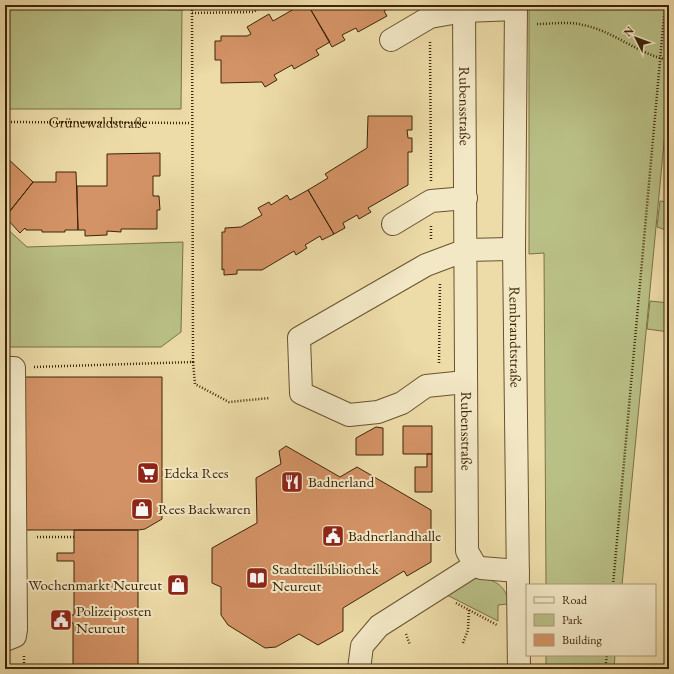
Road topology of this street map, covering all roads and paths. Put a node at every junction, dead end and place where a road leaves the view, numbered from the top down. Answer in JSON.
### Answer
{"nodes":[{"id":1,"x":192,"y":5,"type":"edge"},
{"id":2,"x":266,"y":5,"type":"edge"},
{"id":3,"x":665,"y":5,"type":"edge"},
{"id":4,"x":464,"y":8,"type":"edge"},
{"id":5,"x":192,"y":13,"type":"junction"},
{"id":6,"x":516,"y":13,"type":"edge"},
{"id":7,"x":430,"y":17,"type":"junction"},
{"id":8,"x":391,"y":40,"type":"dead end"},
{"id":9,"x":661,"y":59,"type":"junction"},
{"id":10,"x":669,"y":60,"type":"edge"},
{"id":11,"x":5,"y":122,"type":"edge"},
{"id":12,"x":191,"y":123,"type":"junction"},
{"id":13,"x":466,"y":198,"type":"junction"},
{"id":14,"x":431,"y":201,"type":"junction"},
{"id":15,"x":393,"y":224,"type":"dead end"},
{"id":16,"x":514,"y":249,"type":"junction"},
{"id":17,"x":466,"y":250,"type":"junction"},
{"id":18,"x":436,"y":261,"type":"junction"},
{"id":19,"x":193,"y":362,"type":"junction"},
{"id":20,"x":10,"y":368,"type":"edge"},
{"id":21,"x":465,"y":382,"type":"junction"},
{"id":22,"x":438,"y":384,"type":"junction"},
{"id":23,"x":270,"y":398,"type":"dead end"},
{"id":24,"x":75,"y":537,"type":"dead end"},
{"id":25,"x":14,"y":538,"type":"junction"},
{"id":26,"x":475,"y":565,"type":"junction"},
{"id":27,"x":518,"y":571,"type":"junction"},
{"id":28,"x":613,"y":584,"type":"edge"},
{"id":29,"x":433,"y":591,"type":"junction"},
{"id":30,"x":469,"y":609,"type":"junction"},
{"id":31,"x":497,"y":631,"type":"dead end"},
{"id":32,"x":5,"y":640,"type":"edge"},
{"id":33,"x":463,"y":643,"type":"dead end"},
{"id":34,"x":607,"y":656,"type":"edge"},
{"id":35,"x":359,"y":669,"type":"edge"},
{"id":36,"x":519,"y":669,"type":"edge"},
{"id":37,"x":606,"y":669,"type":"edge"}],
"edges":[{"from":1,"to":5,"type":"path"},
{"from":2,"to":5,"type":"path"},
{"from":3,"to":9,"type":"path"},
{"from":4,"to":6,"type":"street"},
{"from":4,"to":7,"type":"street"},
{"from":4,"to":13,"type":"street","name":"Rubensstraße"},
{"from":5,"to":12,"type":"path"},
{"from":6,"to":9,"type":"path"},
{"from":6,"to":16,"type":"street","name":"Rembrandtstraße"},
{"from":7,"to":8,"type":"street"},
{"from":7,"to":14,"type":"path"},
{"from":9,"to":10,"type":"path"},
{"from":9,"to":28,"type":"path"},
{"from":11,"to":12,"type":"path","name":"Grünewaldstraße"},
{"from":12,"to":19,"type":"path"},
{"from":13,"to":14,"type":"street"},
{"from":13,"to":17,"type":"street","name":"Rubensstraße"},
{"from":14,"to":15,"type":"street"},
{"from":14,"to":18,"type":"path"},
{"from":16,"to":17,"type":"street"},
{"from":16,"to":27,"type":"street","name":"Rembrandtstraße"},
{"from":17,"to":18,"type":"street"},
{"from":17,"to":21,"type":"street","name":"Rubensstraße"},
{"from":18,"to":22,"type":"path"},
{"from":18,"to":22,"type":"street"},
{"from":19,"to":20,"type":"path"},
{"from":19,"to":23,"type":"path"},
{"from":20,"to":25,"type":"street"},
{"from":21,"to":22,"type":"street"},
{"from":21,"to":26,"type":"street","name":"Rubensstraße"},
{"from":24,"to":25,"type":"path"},
{"from":25,"to":32,"type":"street"},
{"from":26,"to":27,"type":"street"},
{"from":26,"to":29,"type":"street"},
{"from":27,"to":36,"type":"street","name":"Rembrandtstraße"},
{"from":29,"to":30,"type":"path"},
{"from":29,"to":35,"type":"street"},
{"from":30,"to":31,"type":"path"},
{"from":30,"to":33,"type":"path"},
{"from":34,"to":37,"type":"path"}]}
